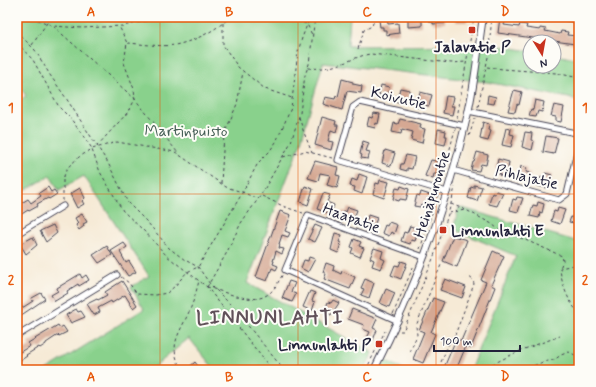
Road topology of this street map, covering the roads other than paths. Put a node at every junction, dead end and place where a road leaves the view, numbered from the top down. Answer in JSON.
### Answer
{"nodes":[{"id":1,"x":482,"y":17,"type":"edge"},
{"id":2,"x":562,"y":17,"type":"edge"},
{"id":3,"x":579,"y":20,"type":"edge"},
{"id":4,"x":468,"y":111,"type":"junction"},
{"id":5,"x":465,"y":126,"type":"junction"},
{"id":6,"x":579,"y":136,"type":"edge"},
{"id":7,"x":579,"y":143,"type":"edge"},
{"id":8,"x":453,"y":170,"type":"junction"},
{"id":9,"x":447,"y":192,"type":"junction"},
{"id":10,"x":63,"y":206,"type":"road end"},
{"id":11,"x":17,"y":234,"type":"edge"},
{"id":12,"x":421,"y":256,"type":"junction"},
{"id":13,"x":117,"y":275,"type":"road end"},
{"id":14,"x":398,"y":321,"type":"junction"},
{"id":15,"x":17,"y":336,"type":"edge"},
{"id":16,"x":374,"y":370,"type":"edge"}],
"edges":[{"from":1,"to":4,"type":"street","name":"Heinäpurontie"},
{"from":2,"to":3,"type":"street"},
{"from":4,"to":5,"type":"street","name":"Heinäpurontie"},
{"from":4,"to":6,"type":"street"},
{"from":5,"to":8,"type":"street","name":"Heinäpurontie"},
{"from":5,"to":9,"type":"street","name":"Koivutie"},
{"from":7,"to":8,"type":"street","name":"Pihlajatie"},
{"from":8,"to":9,"type":"street","name":"Heinäpurontie"},
{"from":9,"to":12,"type":"street","name":"Heinäpurontie"},
{"from":10,"to":11,"type":"street"},
{"from":12,"to":14,"type":"street","name":"Heinäpurontie"},
{"from":12,"to":14,"type":"street","name":"Haapatie"},
{"from":13,"to":15,"type":"street"},
{"from":14,"to":16,"type":"street","name":"Heinäpurontie"}]}
